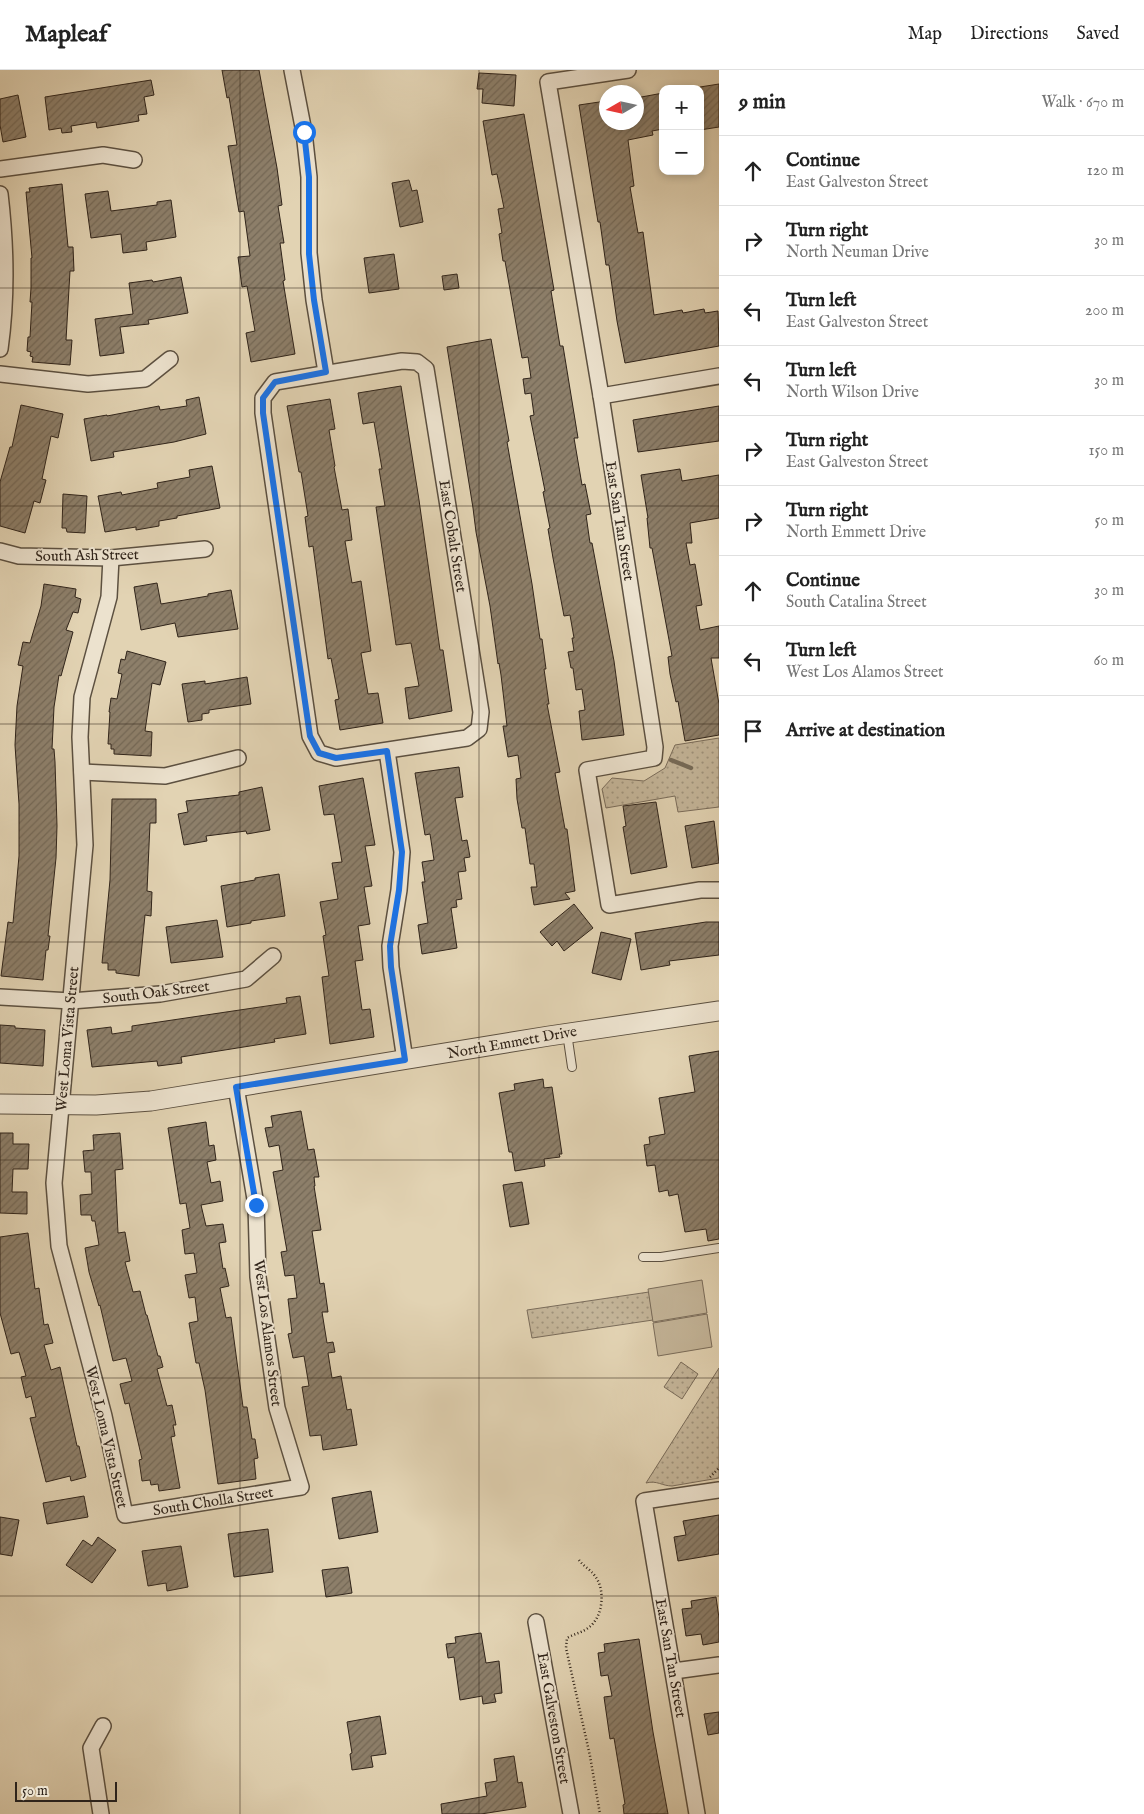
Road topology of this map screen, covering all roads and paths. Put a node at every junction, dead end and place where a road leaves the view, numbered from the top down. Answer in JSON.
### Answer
{"nodes":[{"id":1,"x":292,"y":70,"type":"edge"},
{"id":2,"x":628,"y":70,"type":"edge"},
{"id":3,"x":134,"y":160,"type":"dead end"},
{"id":4,"x":0,"y":169,"type":"edge"},
{"id":5,"x":0,"y":194,"type":"edge"},
{"id":6,"x":0,"y":349,"type":"edge"},
{"id":7,"x":170,"y":359,"type":"dead end"},
{"id":8,"x":326,"y":372,"type":"junction"},
{"id":9,"x":0,"y":374,"type":"edge"},
{"id":10,"x":719,"y":376,"type":"edge"},
{"id":11,"x":601,"y":396,"type":"junction"},
{"id":12,"x":205,"y":549,"type":"dead end"},
{"id":13,"x":0,"y":551,"type":"edge"},
{"id":14,"x":111,"y":558,"type":"junction"},
{"id":15,"x":387,"y":751,"type":"junction"},
{"id":16,"x":238,"y":758,"type":"dead end"},
{"id":17,"x":82,"y":772,"type":"junction"},
{"id":18,"x":719,"y":890,"type":"edge"},
{"id":19,"x":274,"y":956,"type":"dead end"},
{"id":20,"x":0,"y":997,"type":"edge"},
{"id":21,"x":71,"y":1001,"type":"junction"},
{"id":22,"x":719,"y":1010,"type":"edge"},
{"id":23,"x":567,"y":1033,"type":"junction"},
{"id":24,"x":405,"y":1060,"type":"junction"},
{"id":25,"x":572,"y":1068,"type":"dead end"},
{"id":26,"x":236,"y":1087,"type":"junction"},
{"id":27,"x":0,"y":1104,"type":"edge"},
{"id":28,"x":61,"y":1106,"type":"junction"},
{"id":29,"x":719,"y":1248,"type":"edge"},
{"id":30,"x":644,"y":1257,"type":"dead end"},
{"id":31,"x":301,"y":1487,"type":"joint"},
{"id":32,"x":719,"y":1490,"type":"edge"},
{"id":33,"x":125,"y":1515,"type":"joint"},
{"id":34,"x":578,"y":1560,"type":"dead end"},
{"id":35,"x":536,"y":1622,"type":"dead end"},
{"id":36,"x":719,"y":1665,"type":"edge"},
{"id":37,"x":674,"y":1671,"type":"junction"},
{"id":38,"x":104,"y":1726,"type":"dead end"},
{"id":39,"x":101,"y":1814,"type":"edge"},
{"id":40,"x":571,"y":1814,"type":"edge"},
{"id":41,"x":600,"y":1814,"type":"edge"},
{"id":42,"x":697,"y":1814,"type":"edge"}],
"edges":[{"from":1,"to":8,"type":"street"},
{"from":2,"to":11,"type":"street","name":"East San Tan Street"},
{"from":3,"to":4,"type":"street"},
{"from":5,"to":6,"type":"street"},
{"from":7,"to":9,"type":"street"},
{"from":8,"to":15,"type":"street"},
{"from":8,"to":15,"type":"street","name":"East Cobalt Street"},
{"from":10,"to":11,"type":"street"},
{"from":11,"to":18,"type":"street","name":"East San Tan Street"},
{"from":12,"to":14,"type":"street","name":"South Ash Street"},
{"from":13,"to":14,"type":"street","name":"South Ash Street"},
{"from":14,"to":17,"type":"street","name":"West Loma Vista Street"},
{"from":15,"to":24,"type":"street"},
{"from":16,"to":17,"type":"street"},
{"from":17,"to":21,"type":"street","name":"West Loma Vista Street"},
{"from":19,"to":21,"type":"street","name":"South Oak Street"},
{"from":20,"to":21,"type":"street","name":"South Oak Street"},
{"from":21,"to":28,"type":"street","name":"West Loma Vista Street"},
{"from":22,"to":23,"type":"street","name":"North Emmett Drive"},
{"from":23,"to":24,"type":"street","name":"North Emmett Drive"},
{"from":23,"to":25,"type":"lane"},
{"from":24,"to":26,"type":"street","name":"North Emmett Drive"},
{"from":26,"to":28,"type":"street","name":"North Emmett Drive"},
{"from":26,"to":31,"type":"street","name":"West Los Alamos Street"},
{"from":27,"to":28,"type":"street","name":"North Emmett Drive"},
{"from":28,"to":33,"type":"street","name":"West Loma Vista Street"},
{"from":29,"to":30,"type":"lane"},
{"from":31,"to":33,"type":"street","name":"South Cholla Street"},
{"from":32,"to":37,"type":"street","name":"East San Tan Street"},
{"from":34,"to":41,"type":"path"},
{"from":35,"to":40,"type":"street","name":"East Galveston Street"},
{"from":36,"to":37,"type":"street"},
{"from":37,"to":42,"type":"street","name":"East San Tan Street"},
{"from":38,"to":39,"type":"street"}]}
